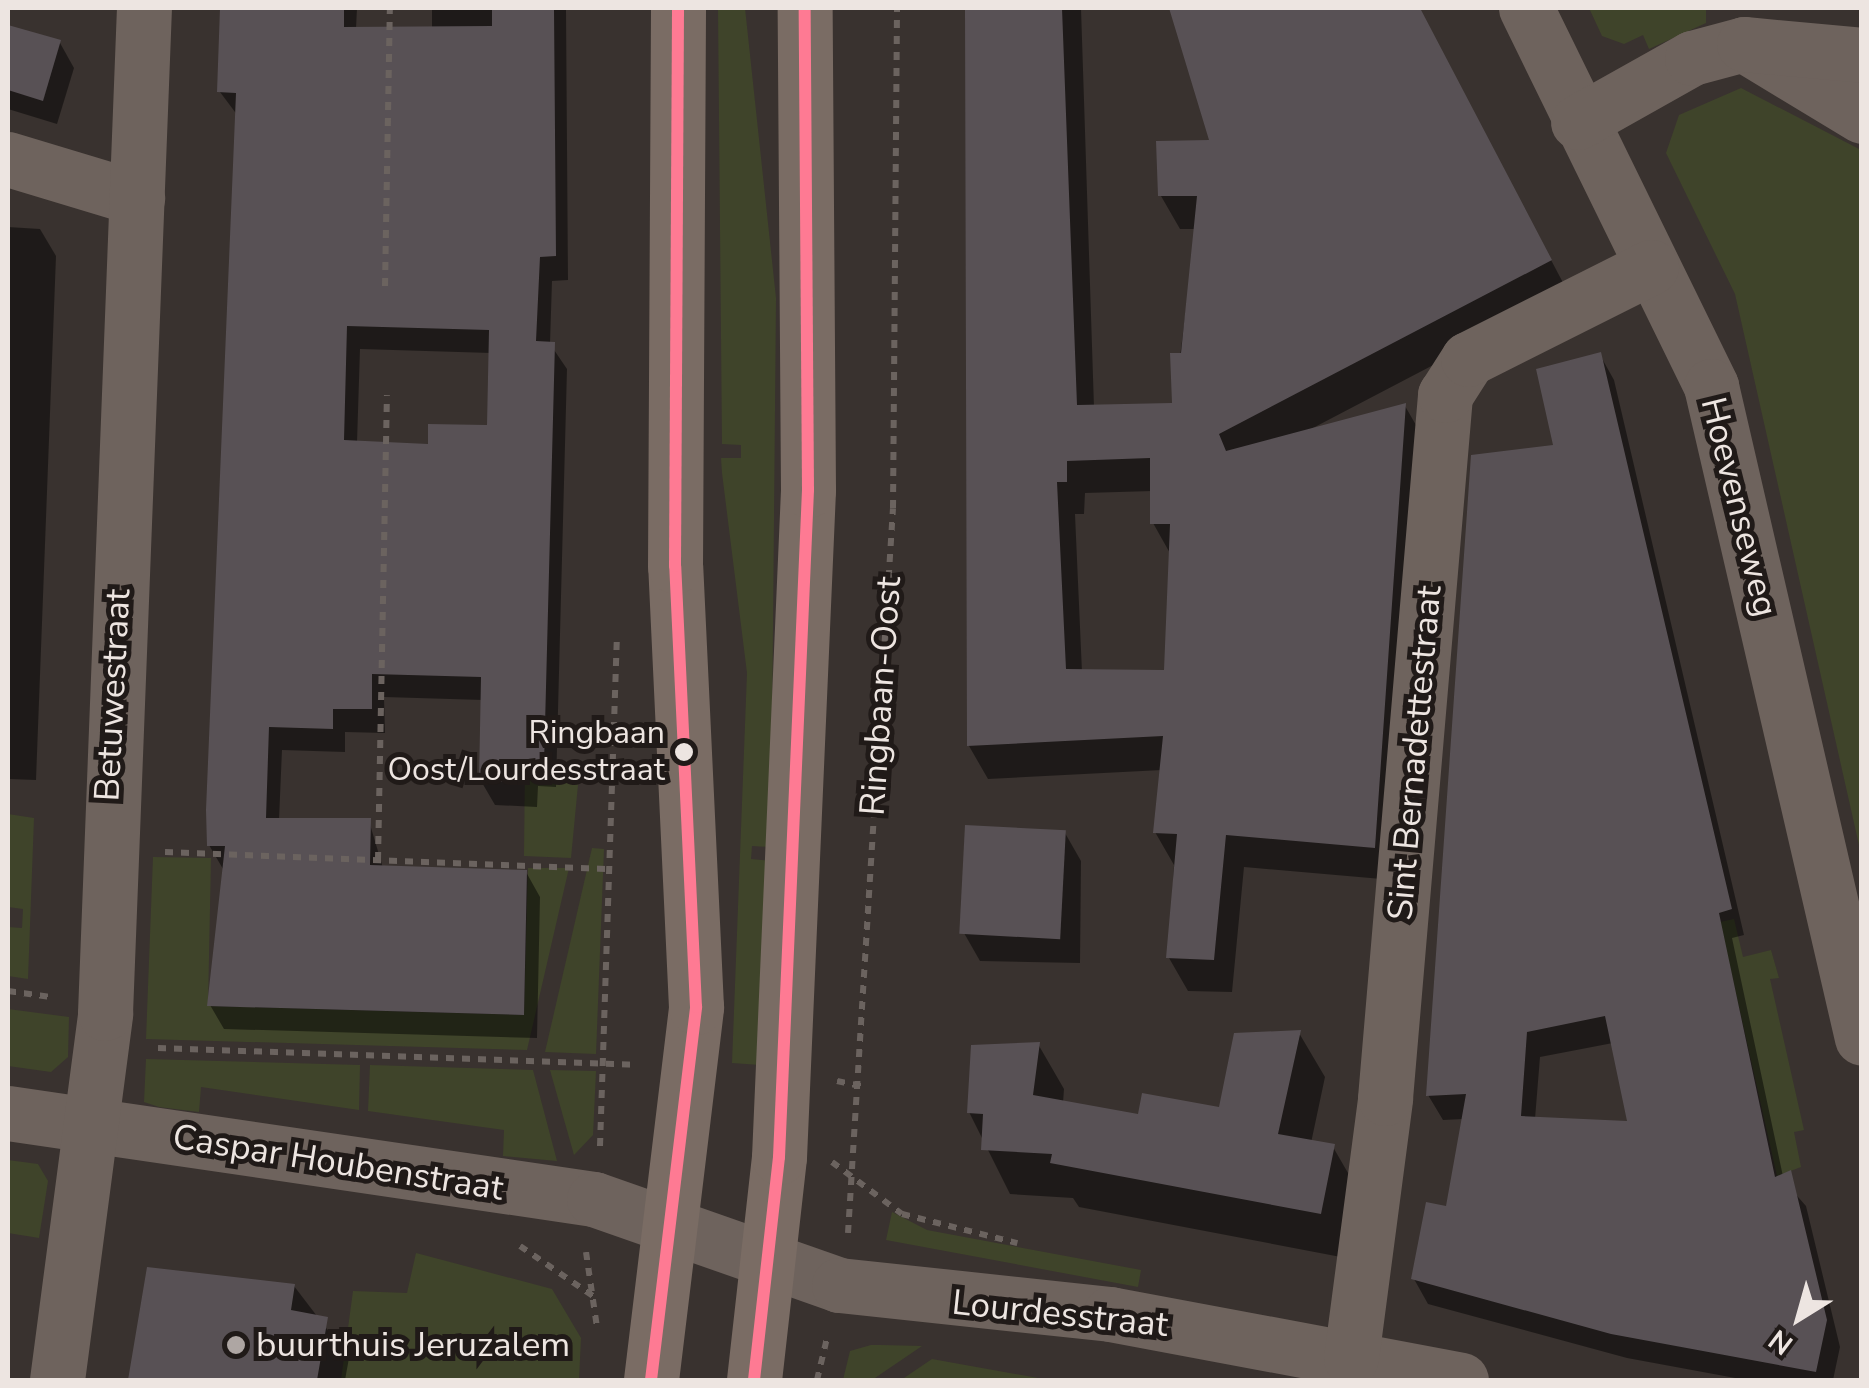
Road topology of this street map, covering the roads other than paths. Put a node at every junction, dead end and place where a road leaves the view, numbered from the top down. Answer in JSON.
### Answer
{"nodes":[{"id":1,"x":144,"y":8,"type":"edge"},
{"id":2,"x":678,"y":8,"type":"edge"},
{"id":3,"x":805,"y":8,"type":"edge"},
{"id":4,"x":1526,"y":8,"type":"edge"},
{"id":5,"x":1744,"y":44,"type":"junction"},
{"id":6,"x":1862,"y":55,"type":"edge"},
{"id":7,"x":1862,"y":116,"type":"edge"},
{"id":8,"x":1578,"y":122,"type":"junction"},
{"id":9,"x":8,"y":159,"type":"edge"},
{"id":10,"x":137,"y":198,"type":"junction"},
{"id":11,"x":1651,"y":267,"type":"junction"},
{"id":12,"x":1862,"y":1038,"type":"edge"},
{"id":13,"x":8,"y":1113,"type":"edge"},
{"id":14,"x":97,"y":1126,"type":"junction"},
{"id":15,"x":666,"y":1225,"type":"junction"},
{"id":16,"x":766,"y":1259,"type":"junction"},
{"id":17,"x":1351,"y":1358,"type":"junction"},
{"id":18,"x":1430,"y":1377,"type":"edge"},
{"id":19,"x":57,"y":1380,"type":"edge"},
{"id":20,"x":651,"y":1380,"type":"edge"},
{"id":21,"x":754,"y":1380,"type":"edge"}],
"edges":[{"from":1,"to":10,"type":"street","name":"Betuwestraat"},
{"from":2,"to":15,"type":"main road"},
{"from":3,"to":16,"type":"main road"},
{"from":4,"to":8,"type":"street","name":"Hoevenseweg"},
{"from":5,"to":6,"type":"street"},
{"from":5,"to":7,"type":"street"},
{"from":5,"to":8,"type":"street"},
{"from":8,"to":11,"type":"street","name":"Hoevenseweg"},
{"from":9,"to":10,"type":"street"},
{"from":10,"to":14,"type":"street","name":"Betuwestraat"},
{"from":11,"to":12,"type":"street","name":"Hoevenseweg"},
{"from":11,"to":17,"type":"street","name":"Sint Bernadettestraat"},
{"from":13,"to":14,"type":"street","name":"Caspar Houbenstraat"},
{"from":14,"to":15,"type":"street","name":"Caspar Houbenstraat"},
{"from":14,"to":19,"type":"street","name":"Betuwestraat"},
{"from":15,"to":16,"type":"street","name":"Lourdesstraat"},
{"from":15,"to":20,"type":"main road"},
{"from":16,"to":17,"type":"street","name":"Lourdesstraat"},
{"from":16,"to":21,"type":"main road"},
{"from":17,"to":18,"type":"street","name":"Lourdesstraat"}]}
